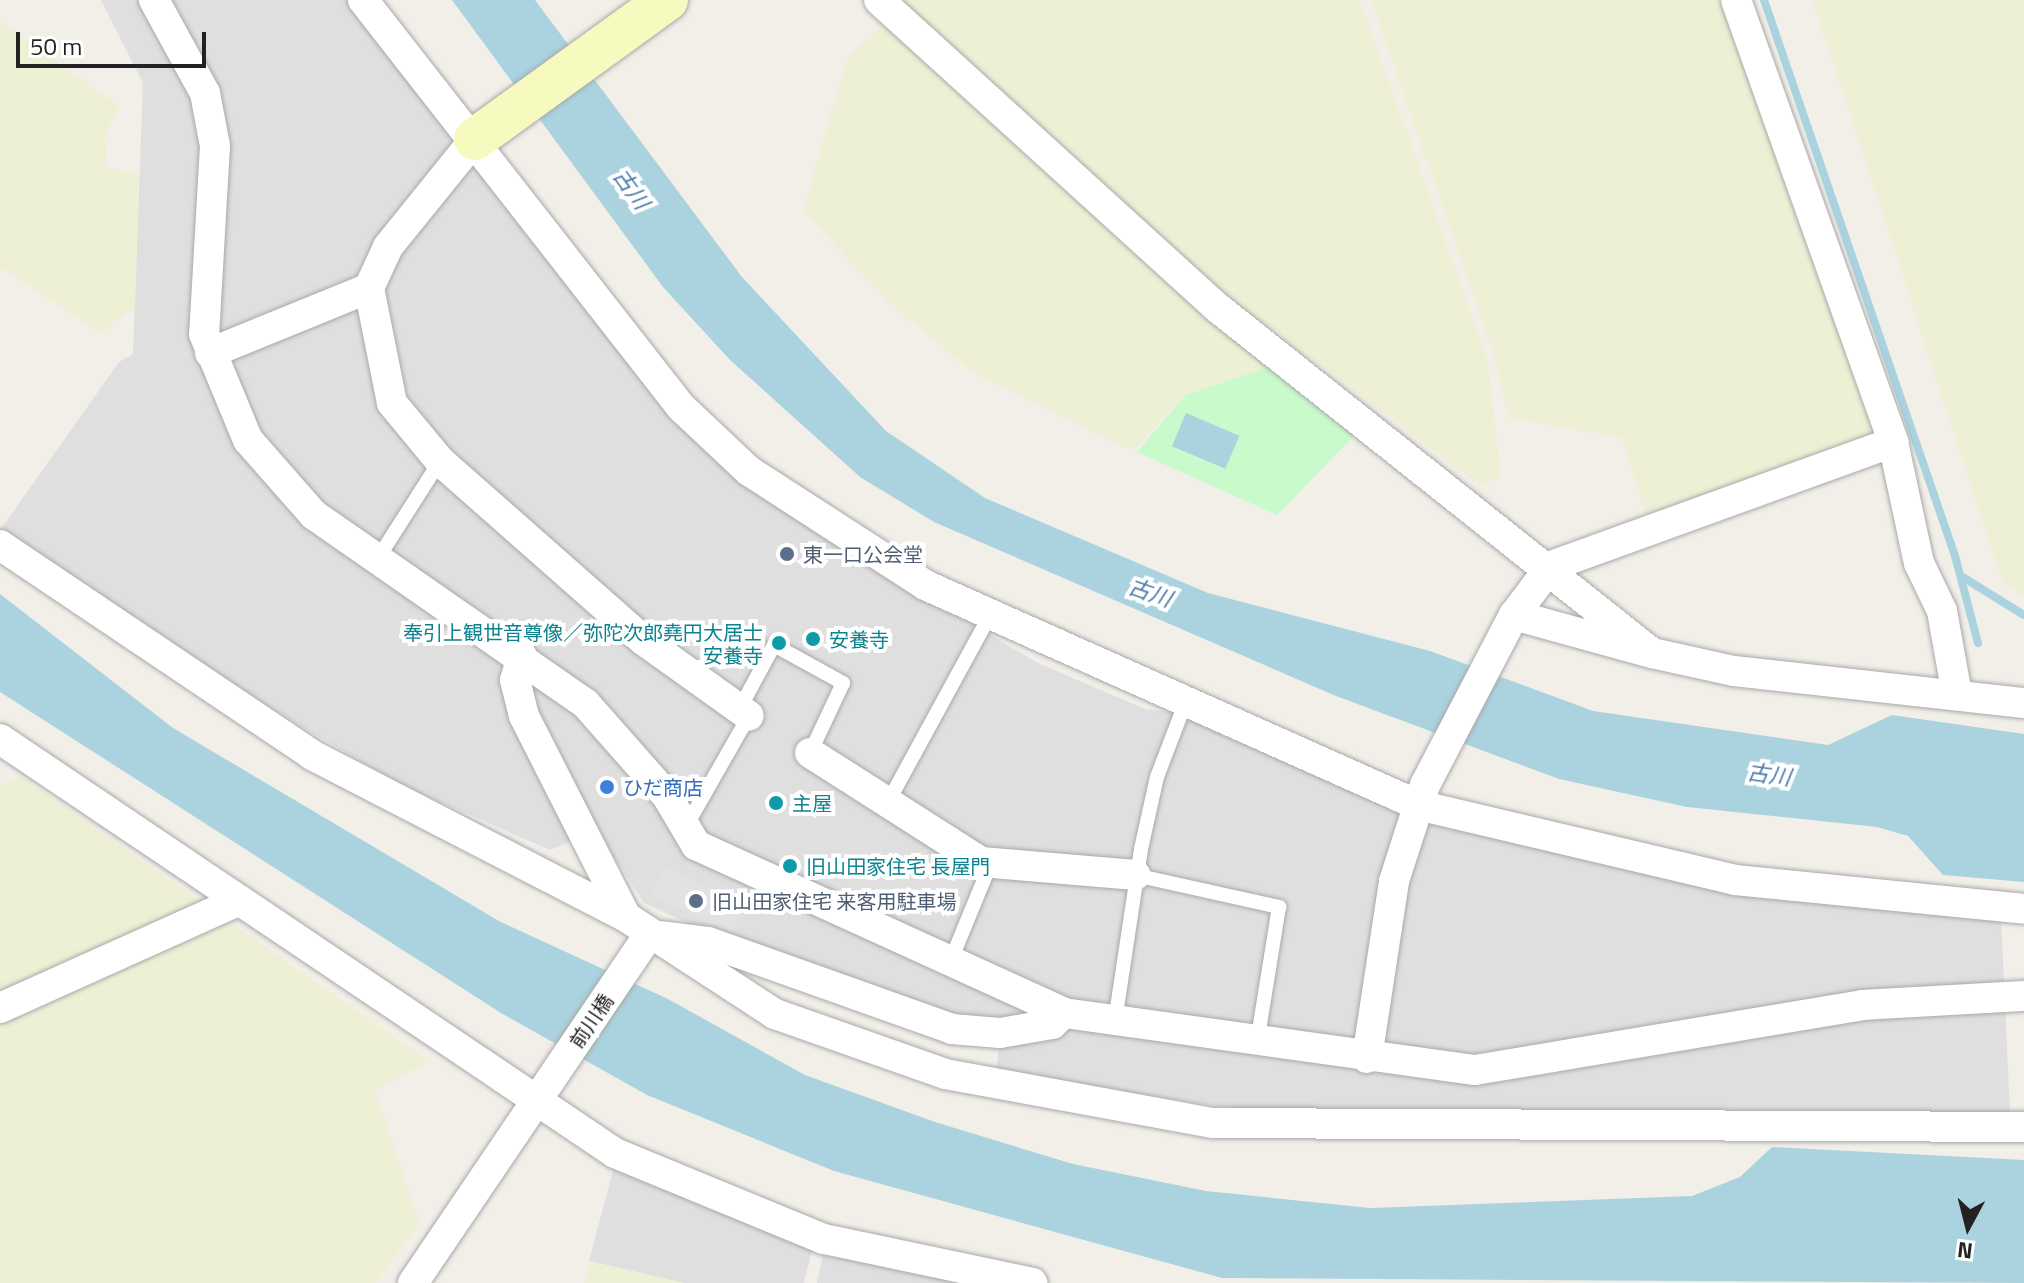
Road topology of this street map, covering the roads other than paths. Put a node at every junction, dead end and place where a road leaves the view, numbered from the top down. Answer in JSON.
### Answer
{"nodes":[{"id":1,"x":154,"y":0,"type":"edge"},
{"id":2,"x":363,"y":0,"type":"edge"},
{"id":3,"x":879,"y":0,"type":"edge"},
{"id":4,"x":1736,"y":0,"type":"edge"},
{"id":5,"x":642,"y":9,"type":"edge"},
{"id":6,"x":481,"y":135,"type":"junction"},
{"id":7,"x":369,"y":288,"type":"junction"},
{"id":8,"x":210,"y":353,"type":"junction"},
{"id":9,"x":1893,"y":442,"type":"junction"},
{"id":10,"x":440,"y":461,"type":"junction"},
{"id":11,"x":0,"y":545,"type":"edge"},
{"id":12,"x":378,"y":558,"type":"junction"},
{"id":13,"x":1551,"y":566,"type":"junction"},
{"id":14,"x":988,"y":619,"type":"junction"},
{"id":15,"x":1511,"y":622,"type":"junction"},
{"id":16,"x":1652,"y":653,"type":"junction"},
{"id":17,"x":522,"y":656,"type":"junction"},
{"id":18,"x":1957,"y":694,"type":"junction"},
{"id":19,"x":1186,"y":701,"type":"junction"},
{"id":20,"x":2024,"y":703,"type":"edge"},
{"id":21,"x":745,"y":712,"type":"junction"},
{"id":22,"x":0,"y":739,"type":"edge"},
{"id":23,"x":810,"y":753,"type":"joint"},
{"id":24,"x":1421,"y":795,"type":"junction"},
{"id":25,"x":887,"y":804,"type":"junction"},
{"id":26,"x":683,"y":832,"type":"junction"},
{"id":27,"x":990,"y":865,"type":"junction"},
{"id":28,"x":1135,"y":875,"type":"junction"},
{"id":29,"x":234,"y":903,"type":"junction"},
{"id":30,"x":2024,"y":909,"type":"edge"},
{"id":31,"x":638,"y":934,"type":"junction"},
{"id":32,"x":951,"y":960,"type":"junction"},
{"id":33,"x":2024,"y":996,"type":"edge"},
{"id":34,"x":0,"y":1008,"type":"edge"},
{"id":35,"x":1064,"y":1013,"type":"junction"},
{"id":36,"x":1114,"y":1025,"type":"junction"},
{"id":37,"x":1256,"y":1044,"type":"junction"},
{"id":38,"x":1367,"y":1058,"type":"junction"},
{"id":39,"x":539,"y":1098,"type":"junction"},
{"id":40,"x":2024,"y":1127,"type":"edge"},
{"id":41,"x":413,"y":1283,"type":"edge"},
{"id":42,"x":1032,"y":1283,"type":"edge"}],
"edges":[{"from":1,"to":8,"type":"street"},
{"from":2,"to":6,"type":"street"},
{"from":3,"to":13,"type":"street"},
{"from":4,"to":9,"type":"street"},
{"from":5,"to":6,"type":"street"},
{"from":6,"to":7,"type":"street"},
{"from":6,"to":14,"type":"street"},
{"from":7,"to":8,"type":"street"},
{"from":7,"to":10,"type":"street"},
{"from":8,"to":12,"type":"street"},
{"from":9,"to":13,"type":"street"},
{"from":9,"to":18,"type":"street"},
{"from":10,"to":12,"type":"lane"},
{"from":10,"to":21,"type":"street"},
{"from":11,"to":31,"type":"street"},
{"from":12,"to":17,"type":"street"},
{"from":13,"to":15,"type":"street"},
{"from":13,"to":16,"type":"street"},
{"from":14,"to":19,"type":"street"},
{"from":14,"to":25,"type":"lane"},
{"from":15,"to":16,"type":"street"},
{"from":15,"to":24,"type":"street"},
{"from":16,"to":18,"type":"street"},
{"from":17,"to":26,"type":"street"},
{"from":17,"to":31,"type":"street"},
{"from":18,"to":20,"type":"street"},
{"from":19,"to":24,"type":"street"},
{"from":19,"to":28,"type":"lane"},
{"from":21,"to":23,"type":"lane"},
{"from":21,"to":26,"type":"lane"},
{"from":22,"to":29,"type":"street"},
{"from":23,"to":25,"type":"street"},
{"from":24,"to":30,"type":"street"},
{"from":24,"to":38,"type":"street"},
{"from":25,"to":27,"type":"street"},
{"from":26,"to":32,"type":"street"},
{"from":27,"to":28,"type":"street"},
{"from":27,"to":32,"type":"lane"},
{"from":28,"to":36,"type":"lane"},
{"from":28,"to":37,"type":"lane"},
{"from":29,"to":34,"type":"street"},
{"from":29,"to":39,"type":"street"},
{"from":31,"to":35,"type":"street"},
{"from":31,"to":39,"type":"street","name":"前川橋"},
{"from":31,"to":40,"type":"street"},
{"from":32,"to":35,"type":"street"},
{"from":33,"to":38,"type":"street"},
{"from":35,"to":36,"type":"street"},
{"from":36,"to":37,"type":"street"},
{"from":37,"to":38,"type":"street"},
{"from":39,"to":41,"type":"street","name":"前川橋"},
{"from":39,"to":42,"type":"street"}]}
